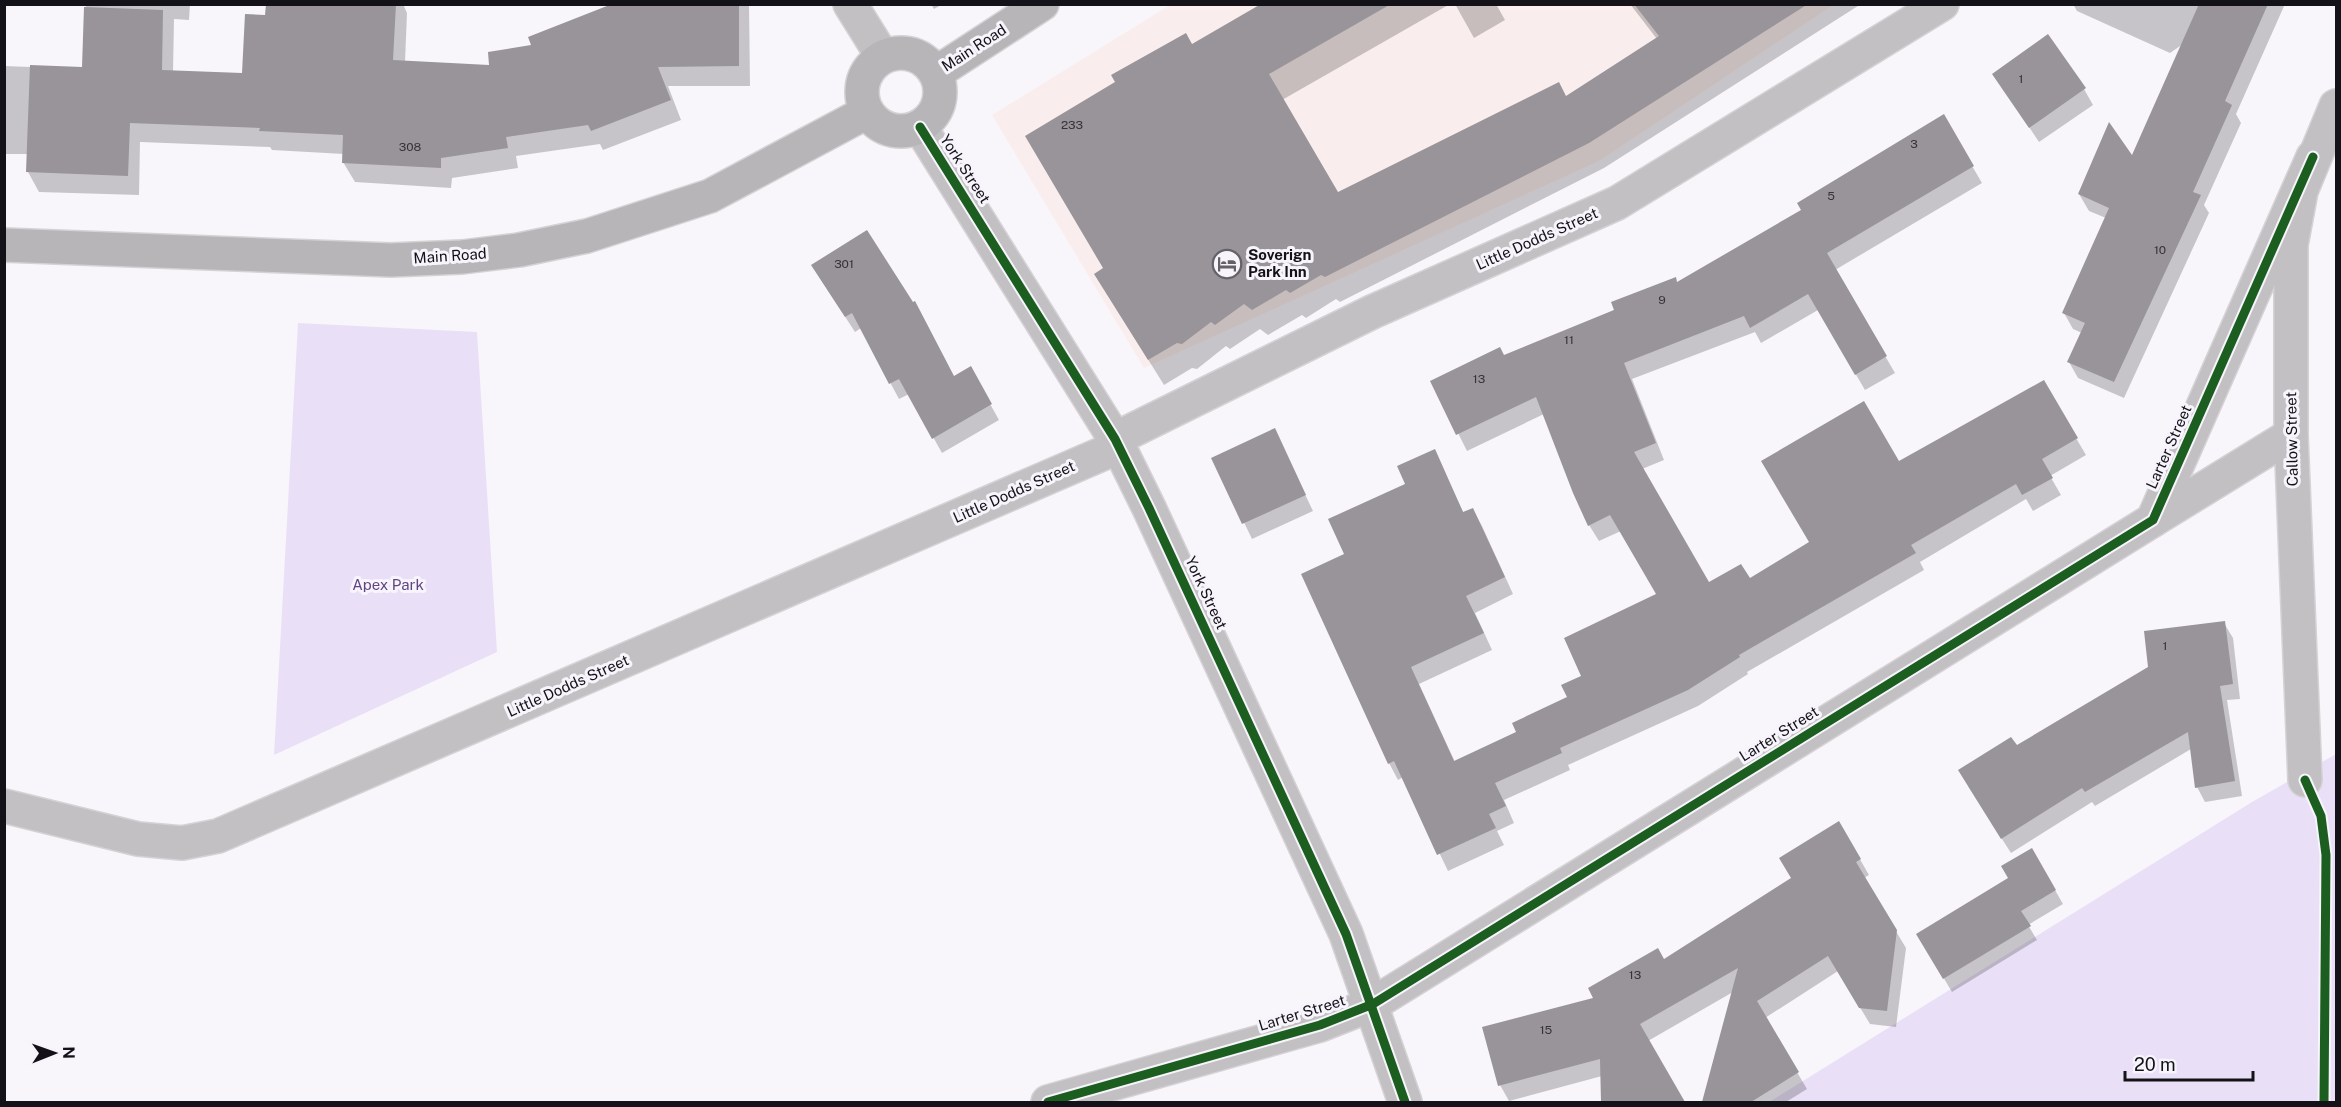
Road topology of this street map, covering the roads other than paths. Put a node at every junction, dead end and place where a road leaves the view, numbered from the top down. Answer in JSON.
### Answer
{"nodes":[{"id":1,"x":850,"y":4,"type":"edge"},
{"id":2,"x":1042,"y":4,"type":"edge"},
{"id":3,"x":1942,"y":4,"type":"edge"},
{"id":4,"x":883,"y":57,"type":"junction"},
{"id":5,"x":936,"y":73,"type":"junction"},
{"id":6,"x":2337,"y":106,"type":"edge"},
{"id":7,"x":867,"y":112,"type":"junction"},
{"id":8,"x":920,"y":127,"type":"junction"},
{"id":9,"x":2313,"y":157,"type":"junction"},
{"id":10,"x":4,"y":245,"type":"edge"},
{"id":11,"x":2291,"y":435,"type":"junction"},
{"id":12,"x":1117,"y":443,"type":"junction"},
{"id":13,"x":2153,"y":520,"type":"junction"},
{"id":14,"x":2305,"y":780,"type":"dead end"},
{"id":15,"x":4,"y":806,"type":"edge"},
{"id":16,"x":1372,"y":1004,"type":"junction"},
{"id":17,"x":1048,"y":1102,"type":"edge"},
{"id":18,"x":1405,"y":1102,"type":"edge"}],
"edges":[{"from":1,"to":4,"type":"street"},
{"from":2,"to":5,"type":"main road","name":"Main Road"},
{"from":3,"to":12,"type":"street","name":"Little Dodds Street"},
{"from":4,"to":5,"type":"main road"},
{"from":4,"to":7,"type":"main road"},
{"from":5,"to":8,"type":"main road"},
{"from":6,"to":9,"type":"street","name":"Callow Street"},
{"from":7,"to":8,"type":"main road"},
{"from":7,"to":10,"type":"main road","name":"Main Road"},
{"from":8,"to":12,"type":"street","name":"York Street"},
{"from":9,"to":11,"type":"street","name":"Callow Street"},
{"from":9,"to":13,"type":"street","name":"Larter Street"},
{"from":11,"to":13,"type":"street","name":"Larter Street"},
{"from":11,"to":14,"type":"street","name":"Callow Street"},
{"from":12,"to":15,"type":"street","name":"Little Dodds Street"},
{"from":12,"to":16,"type":"street","name":"York Street"},
{"from":13,"to":16,"type":"street","name":"Larter Street"},
{"from":16,"to":17,"type":"street","name":"Larter Street"},
{"from":16,"to":18,"type":"street","name":"York Street"}]}
